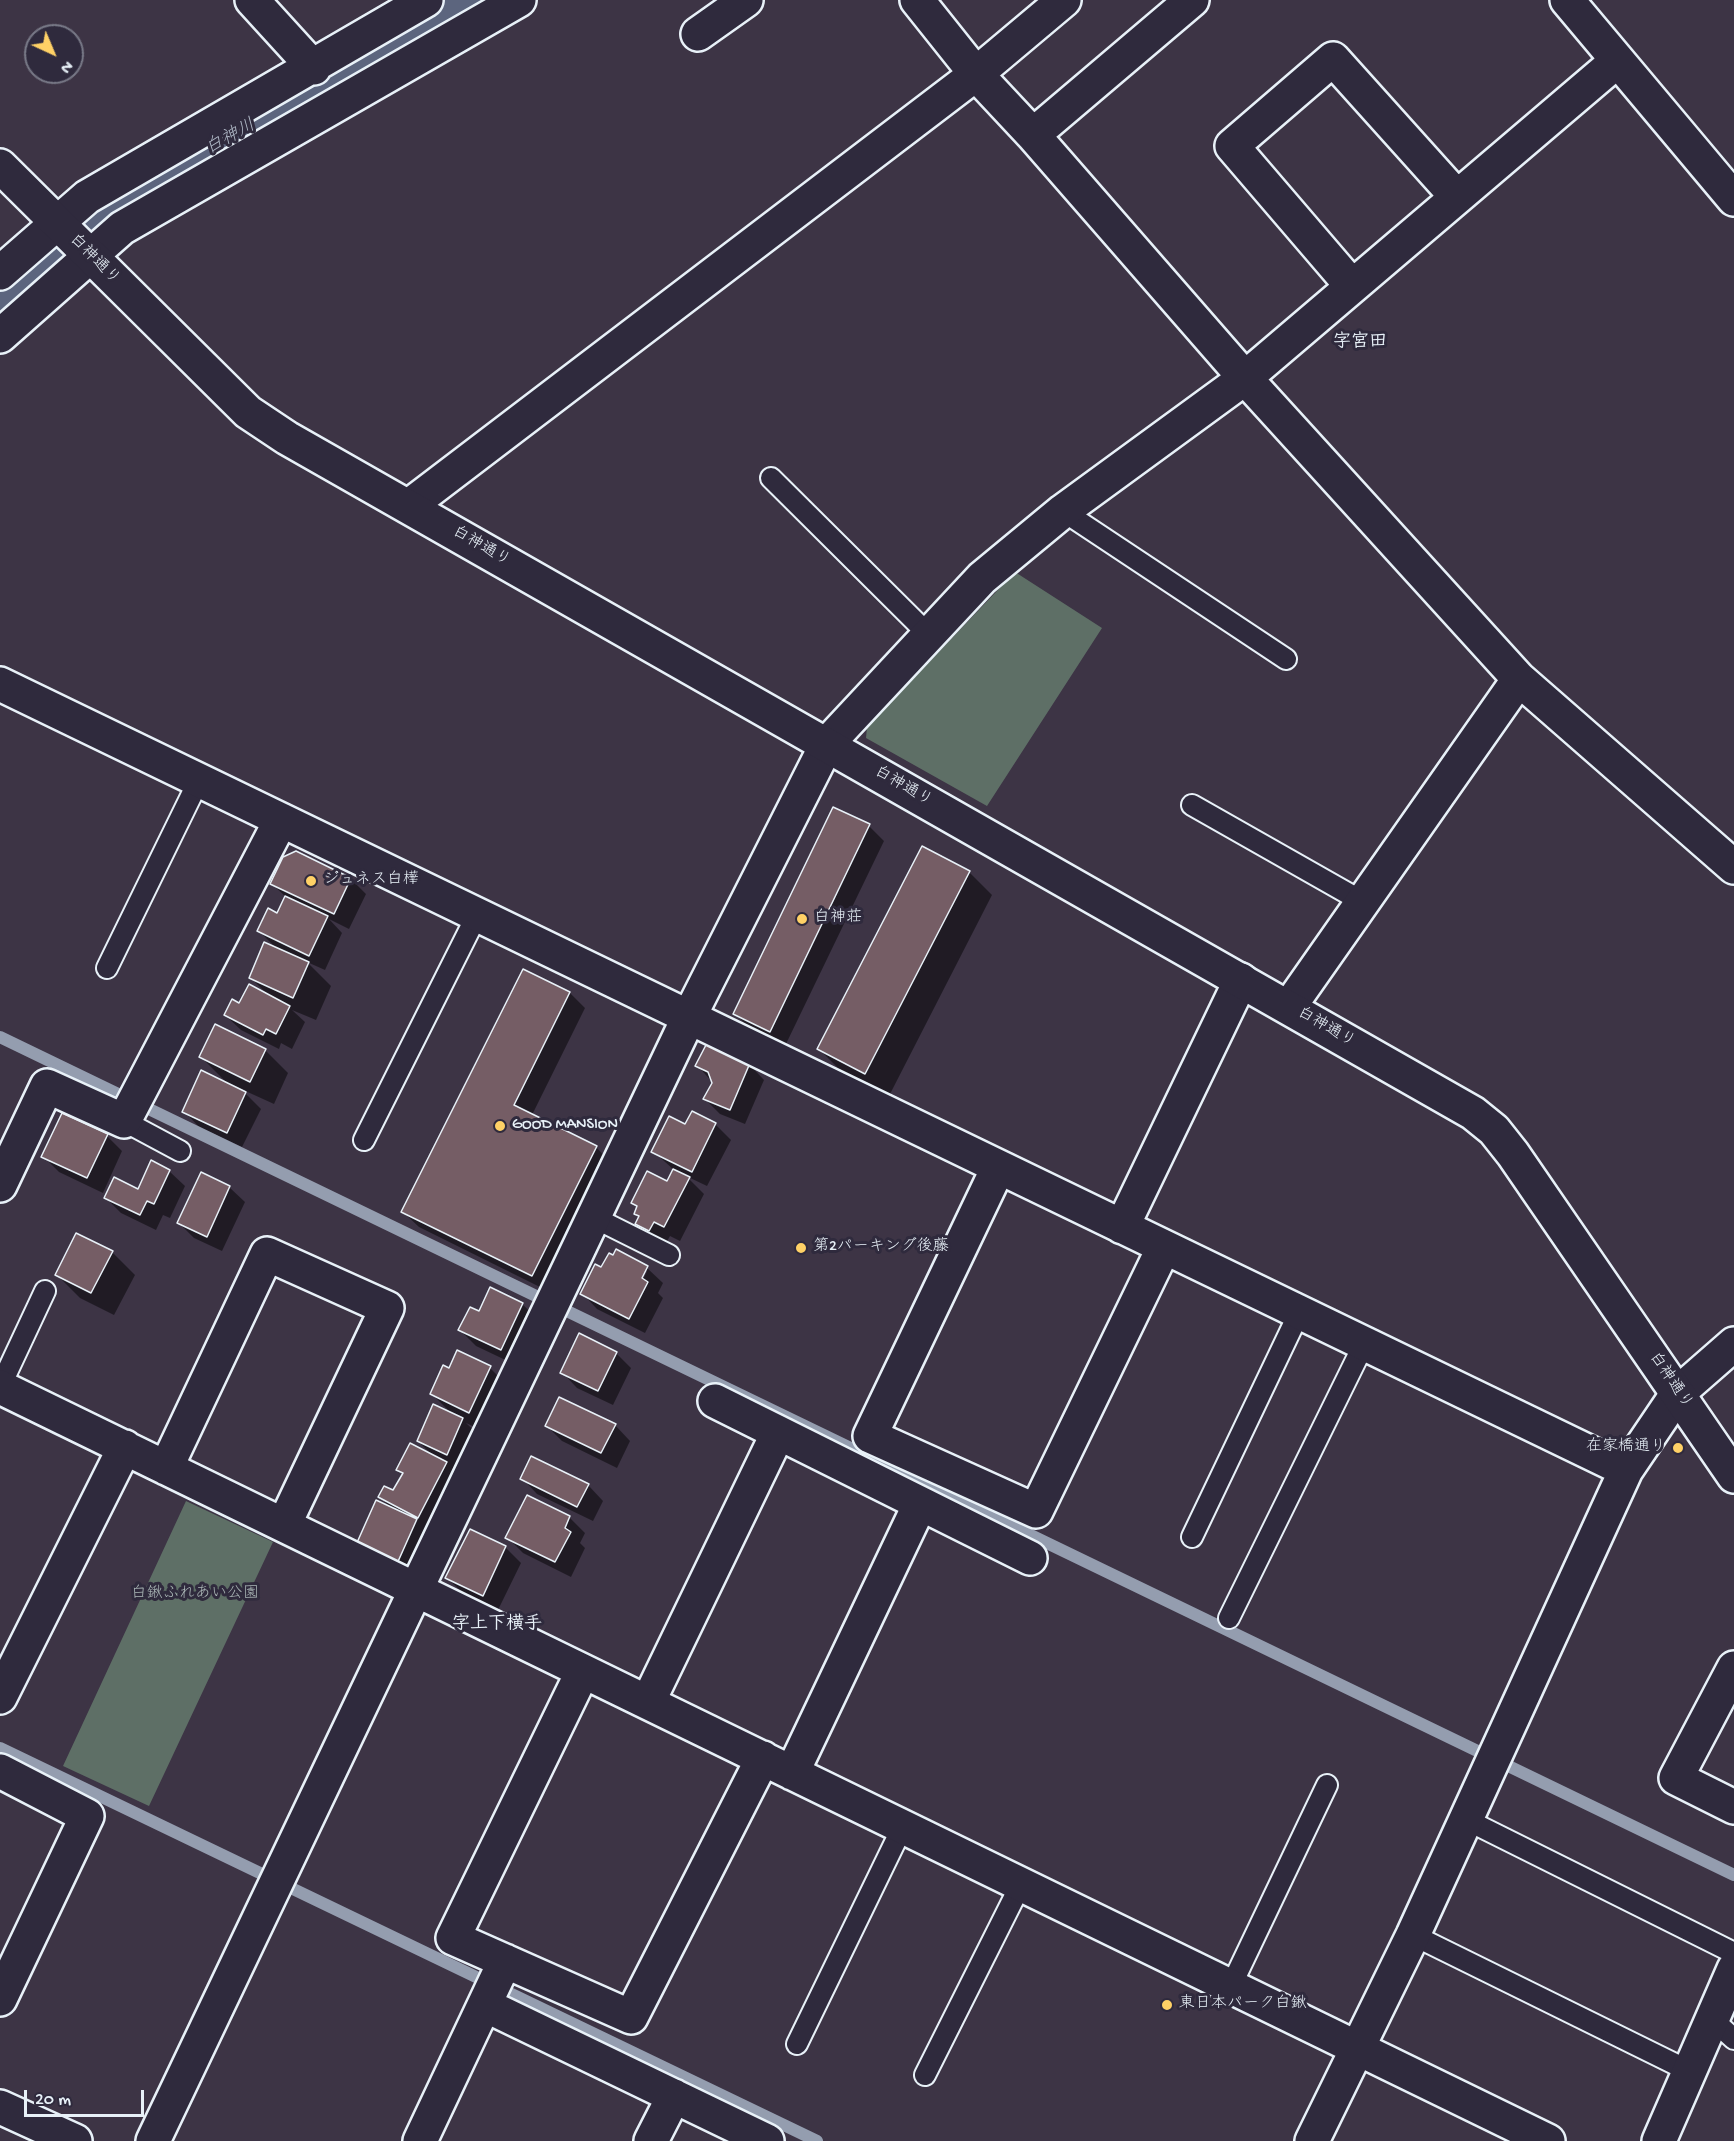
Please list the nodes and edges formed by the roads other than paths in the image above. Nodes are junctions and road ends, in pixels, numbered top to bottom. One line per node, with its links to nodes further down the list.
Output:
1 (252, 0): 11 (street)
2 (426, 0): 11 (street)
3 (519, 0): 17 (street)
4 (746, 0): 9 (street)
5 (917, 0): 12 (street)
6 (1064, 0): 12 (street)
7 (1192, 0): 13 (street)
8 (1567, 0): 10 (street)
9 (698, 34)
10 (1617, 61): 15 (street); 16 (street)
11 (314, 68): 17 (street)
12 (976, 74): 13 (street); 23 (street)
13 (1034, 135): 21 (street)
14 (0, 166): 17 (street, 白神通り)
15 (1457, 197): 19 (street); 19 (street)
16 (1734, 199)
17 (74, 240): 18 (street); 20 (street); 23 (street, 白神通り)
18 (0, 273)
19 (1352, 286): 21 (street)
20 (0, 336)
21 (1245, 378): 24 (street); 27 (street)
22 (771, 478): 25 (lane)
23 (409, 506): 29 (street, 白神通り)
24 (1063, 511): 25 (street); 26 (lane)
25 (929, 635): 29 (street)
26 (1286, 659)
27 (1519, 679): 33 (street); 34 (street)
28 (0, 684): 30 (street)
29 (827, 744): 37 (street, 白神通り); 39 (street)
30 (199, 780): 32 (street); 36 (lane)
31 (1192, 805): 34 (lane)
32 (281, 820): 35 (street); 40 (street)
33 (1734, 867)
34 (1363, 902): 38 (street)
35 (477, 915): 39 (street); 41 (lane)
36 (107, 968)
37 (1241, 980): 38 (street, 白神通り); 46 (street)
38 (1289, 1007): 54 (street, 白神通り)
39 (688, 1018): 43 (street); 45 (street)
40 (124, 1122): 42 (lane); 44 (street)
41 (364, 1140)
42 (180, 1151)
43 (998, 1168): 46 (street); 61 (street)
44 (0, 1185)
45 (593, 1217): 48 (lane); 67 (street)
46 (1122, 1227): 47 (street)
47 (1164, 1247): 50 (street); 61 (street)
48 (669, 1255)
49 (45, 1291): 53 (lane)
50 (1299, 1313): 51 (street); 65 (lane)
51 (1364, 1344): 59 (street); 68 (lane)
52 (1734, 1344): 54 (street)
53 (0, 1387): 57 (street)
54 (1678, 1393): 59 (street); 60 (street, 白神通り)
55 (714, 1401): 56 (street)
56 (778, 1432): 62 (street); 72 (street)
57 (125, 1447): 58 (street); 71 (street)
58 (166, 1468): 64 (street); 64 (street)
59 (1626, 1470): 78 (street)
60 (1734, 1476)
61 (980, 1486): 63 (street)
62 (920, 1504): 63 (street); 75 (street)
63 (962, 1525): 66 (street)
64 (284, 1526): 67 (street)
65 (1192, 1537)
66 (1030, 1558)
67 (416, 1589): 70 (street); 97 (street)
68 (1229, 1618)
69 (1734, 1668): 77 (street)
70 (583, 1671): 72 (street); 83 (street)
71 (0, 1697)
72 (648, 1702): 73 (street)
73 (763, 1758): 75 (street); 83 (street)
74 (0, 1772): 86 (street)
75 (792, 1773): 79 (street)
76 (1327, 1785): 85 (lane)
77 (1734, 1807)
78 (1465, 1819): 81 (street); 82 (lane)
79 (903, 1826): 80 (street); 89 (lane)
80 (1021, 1884): 85 (street); 92 (lane)
81 (1413, 1935): 90 (street); 91 (lane)
82 (1734, 1953)
83 (505, 1961): 87 (street)
84 (1734, 1969): 88 (street)
85 (1231, 1986): 90 (street)
86 (0, 1999)
87 (485, 2005): 93 (street); 98 (street)
88 (1723, 2029): 91 (street)
89 (797, 2043)
90 (1357, 2048): 101 (street); 102 (street)
91 (1689, 2071): 95 (street)
92 (925, 2075)
93 (674, 2096): 99 (street); 100 (street)
94 (0, 2106): 96 (street)
95 (1661, 2140)
96 (75, 2141)
97 (153, 2141)
98 (420, 2141)
99 (651, 2141)
100 (767, 2141)
101 (1312, 2141)
102 (1548, 2141)

